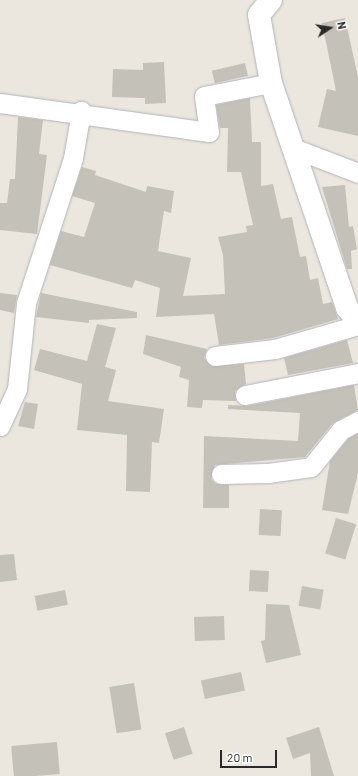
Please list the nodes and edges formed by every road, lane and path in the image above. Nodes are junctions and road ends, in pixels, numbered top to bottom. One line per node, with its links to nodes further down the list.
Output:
1 (271, 0): 2 (street)
2 (271, 83): 4 (street); 5 (street)
3 (0, 103): 4 (street)
4 (81, 111): 13 (street)
5 (293, 148): 6 (street); 7 (street)
6 (358, 173)
7 (358, 321)
8 (358, 325): 9 (street)
9 (215, 356)
10 (358, 372): 11 (street)
11 (245, 395)
12 (358, 420): 14 (street)
13 (0, 426)
14 (221, 474)

